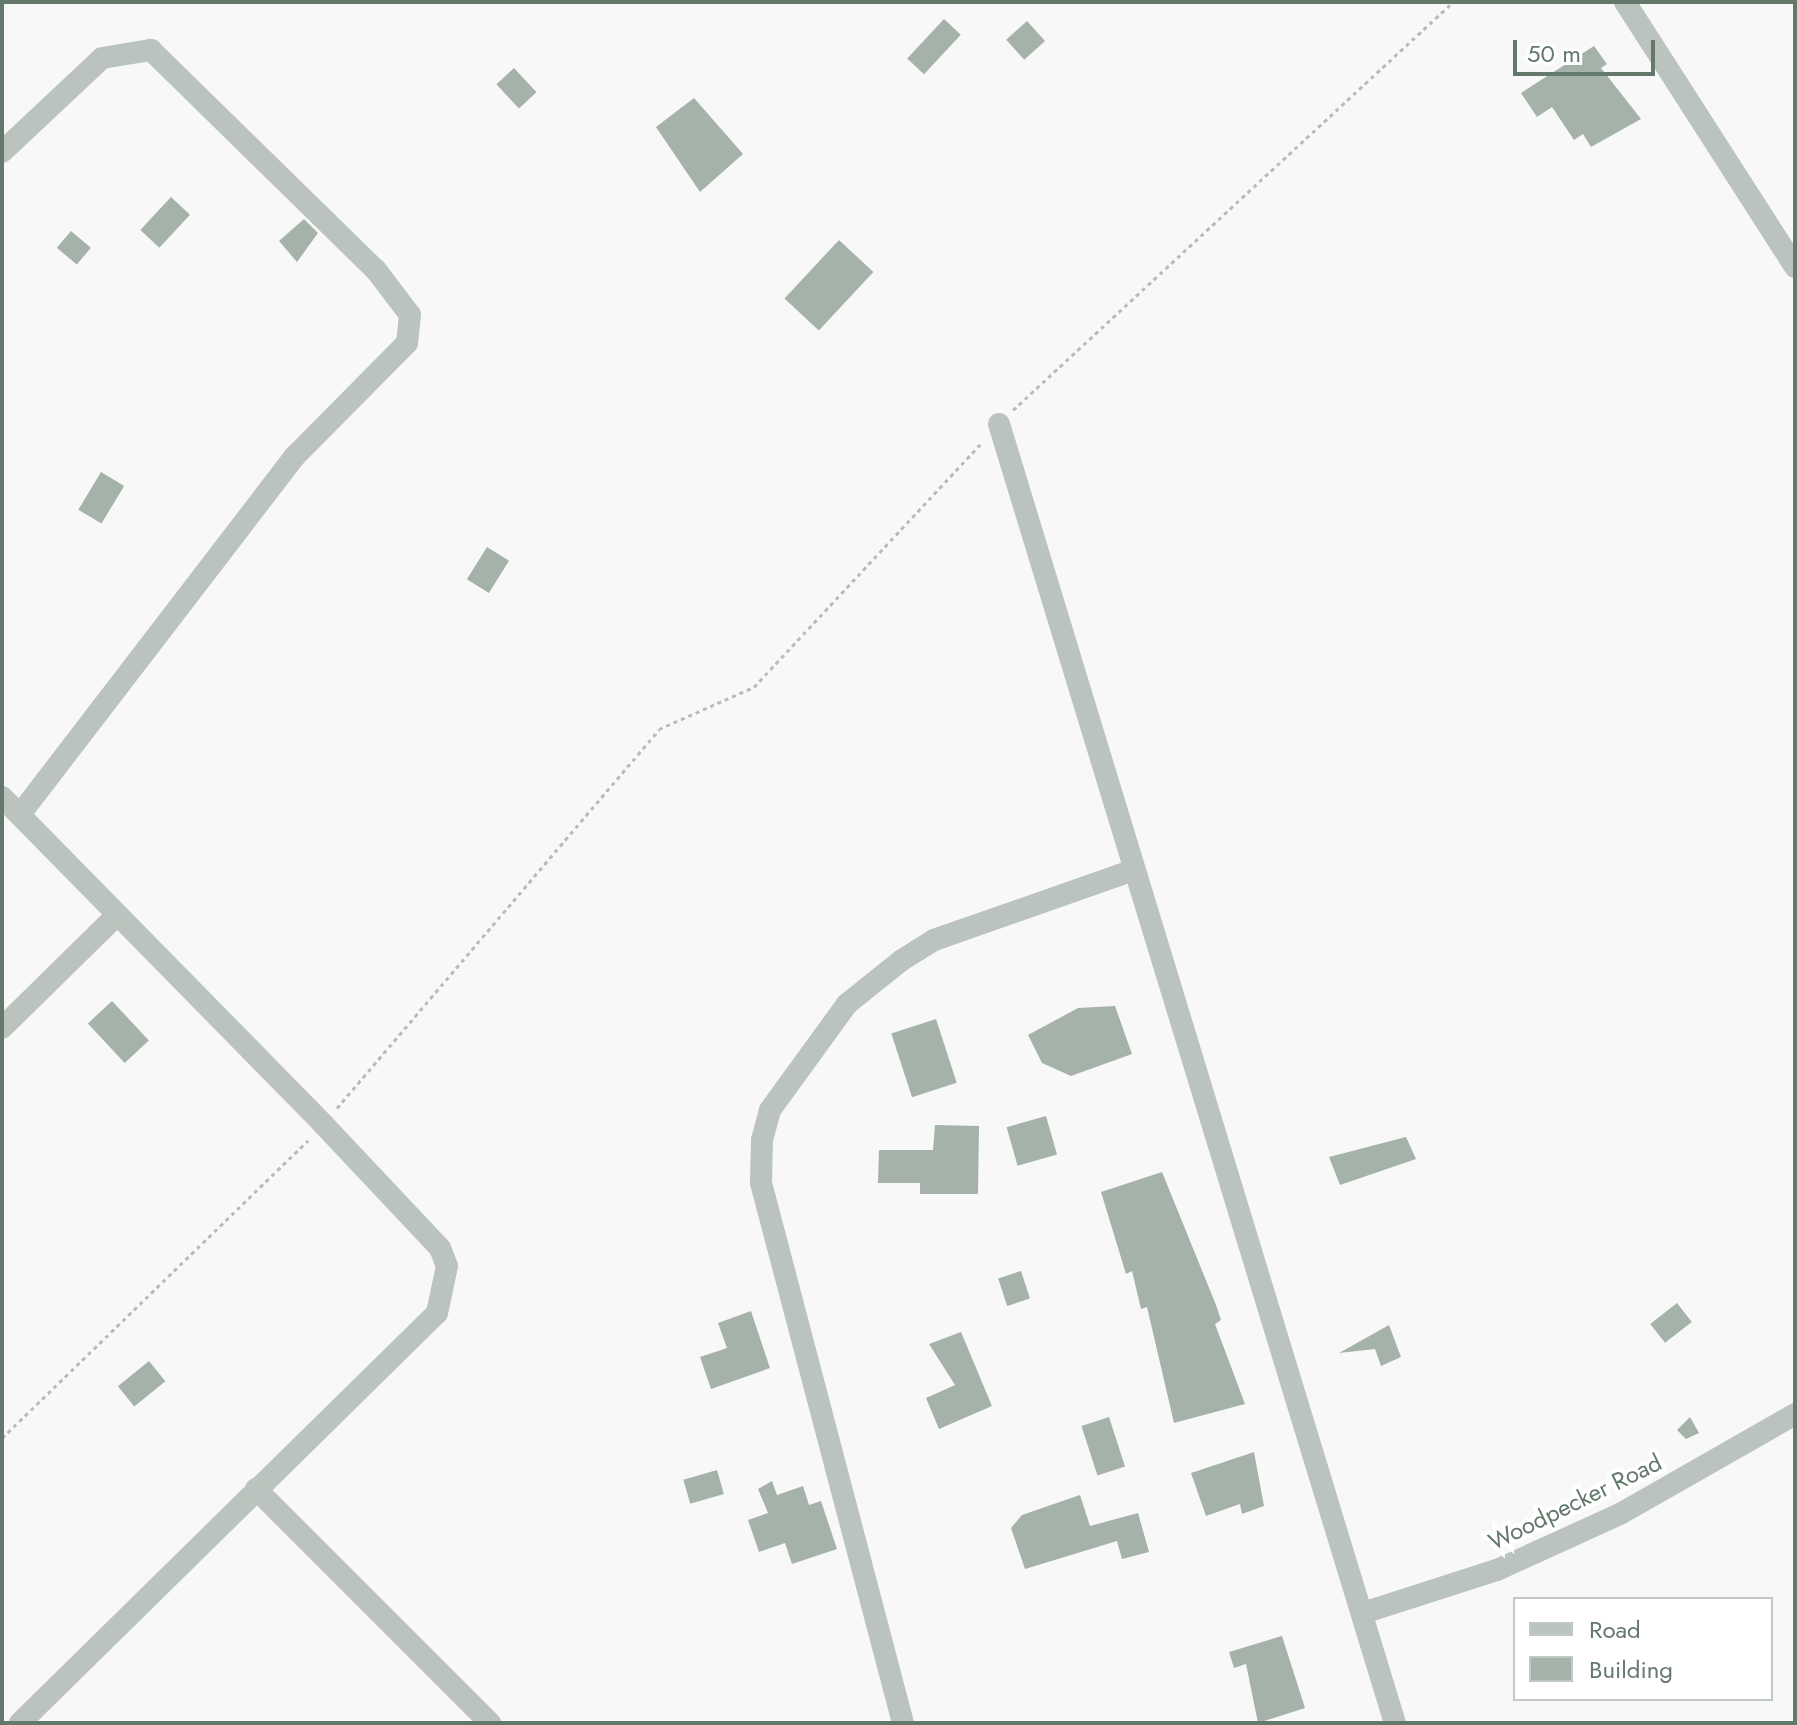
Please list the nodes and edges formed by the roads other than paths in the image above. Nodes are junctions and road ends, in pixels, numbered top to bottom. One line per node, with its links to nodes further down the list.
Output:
1 (1625, 2): 3 (street)
2 (2, 152): 6 (street)
3 (1795, 267)
4 (999, 424): 7 (street)
5 (2, 797): 6 (street)
6 (20, 815): 8 (street)
7 (1134, 870): 12 (street); 15 (street)
8 (117, 915): 9 (street); 11 (street)
9 (2, 1028)
10 (1795, 1414): 12 (street, Woodpecker Road)
11 (256, 1489): 13 (street); 14 (street)
12 (1366, 1612): 16 (street)
13 (20, 1723)
14 (490, 1723)
15 (903, 1723)
16 (1395, 1723)

